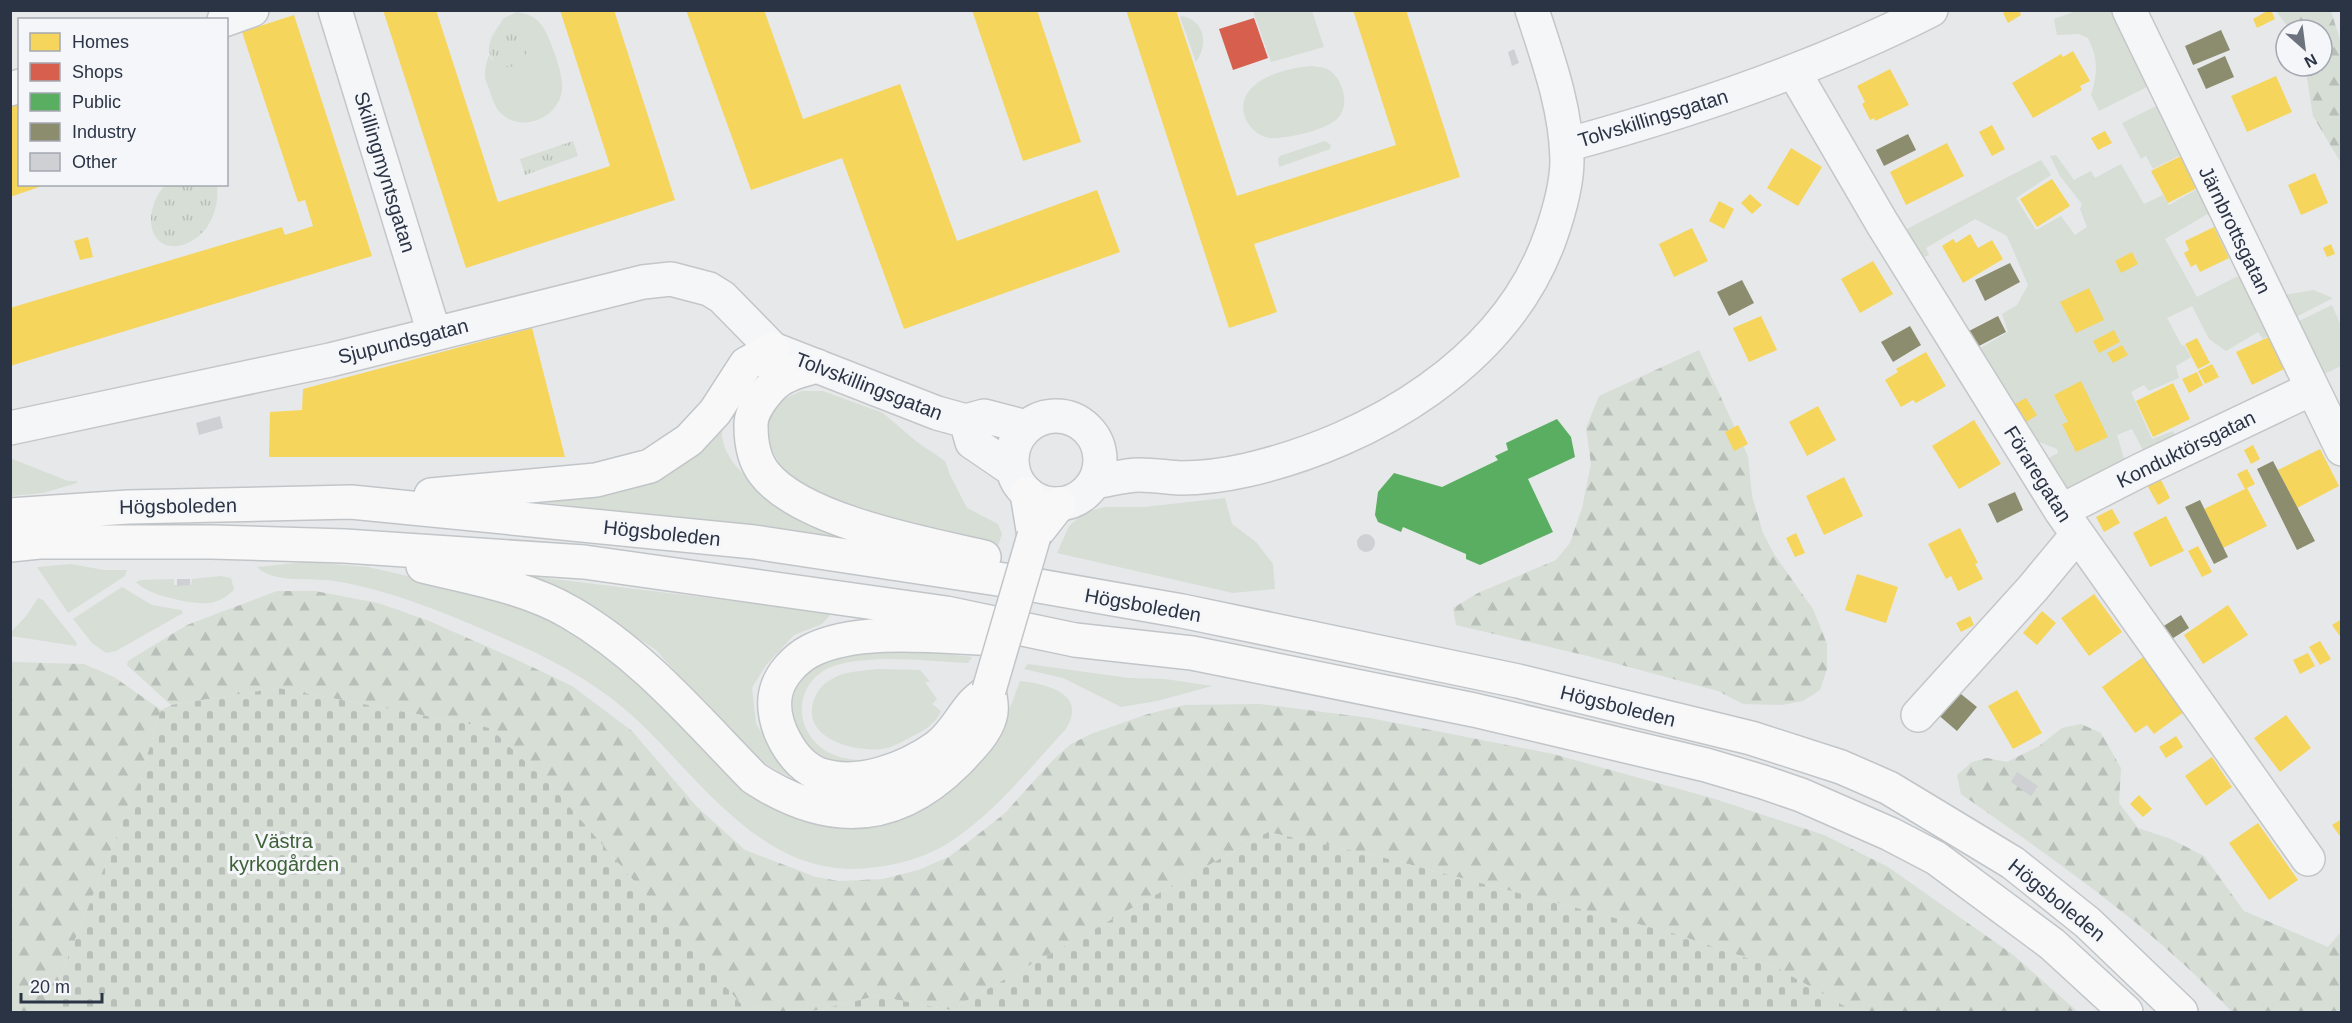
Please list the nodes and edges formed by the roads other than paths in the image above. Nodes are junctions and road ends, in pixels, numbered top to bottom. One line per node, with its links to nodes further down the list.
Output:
1 (252, 10): 6 (street)
2 (335, 10): 9 (street, Skillingmyntsgatan)
3 (1532, 10): 8 (street)
4 (1931, 10): 7 (street, Tolvskillingsgatan)
5 (2129, 10): 12 (street, Järnbrottsgatan)
6 (228, 19)
7 (1794, 72): 8 (street, Tolvskillingsgatan); 22 (street, Föraregatan)
8 (1566, 145): 17 (street, Tolvskillingsgatan)
9 (434, 333): 10 (street, Sjupundsgatan); 14 (street, Sjupundsgatan)
10 (772, 349): 11 (street, Tolvskillingsgatan); 19 (main road)
11 (817, 366): 13 (street, Tolvskillingsgatan); 26 (main road)
12 (2311, 389): 16 (street, Järnbrottsgatan); 22 (street, Konduktörsgatan)
13 (966, 422): 15 (street, Tolvskillingsgatan); 18 (street, Tolvskillingsgatan)
14 (10, 428)
15 (1026, 428): 17 (street); 18 (street)
16 (2342, 449)
17 (1097, 469): 20 (street, Tolvskillingsgatan)
18 (1020, 482): 20 (street, Tolvskillingsgatan); 23 (main road)
19 (351, 502): 21 (main road, Högsboleden); 26 (main road, Högsboleden)
20 (1059, 504): 23 (main road)
21 (10, 515)
22 (2069, 523): 29 (street, Konduktörsgatan); 30 (street, Föraregatan)
23 (1034, 536): 28 (main road, bridge)
24 (10, 545): 25 (main road, Högsboleden)
25 (345, 546): 27 (main road, Högsboleden); 28 (main road)
26 (1011, 581): 32 (main road, Högsboleden)
27 (1075, 640): 28 (main road); 31 (main road, Högsboleden)
28 (989, 690)
29 (1918, 715)
30 (2308, 859)
31 (2126, 1012)
32 (2181, 1012)

